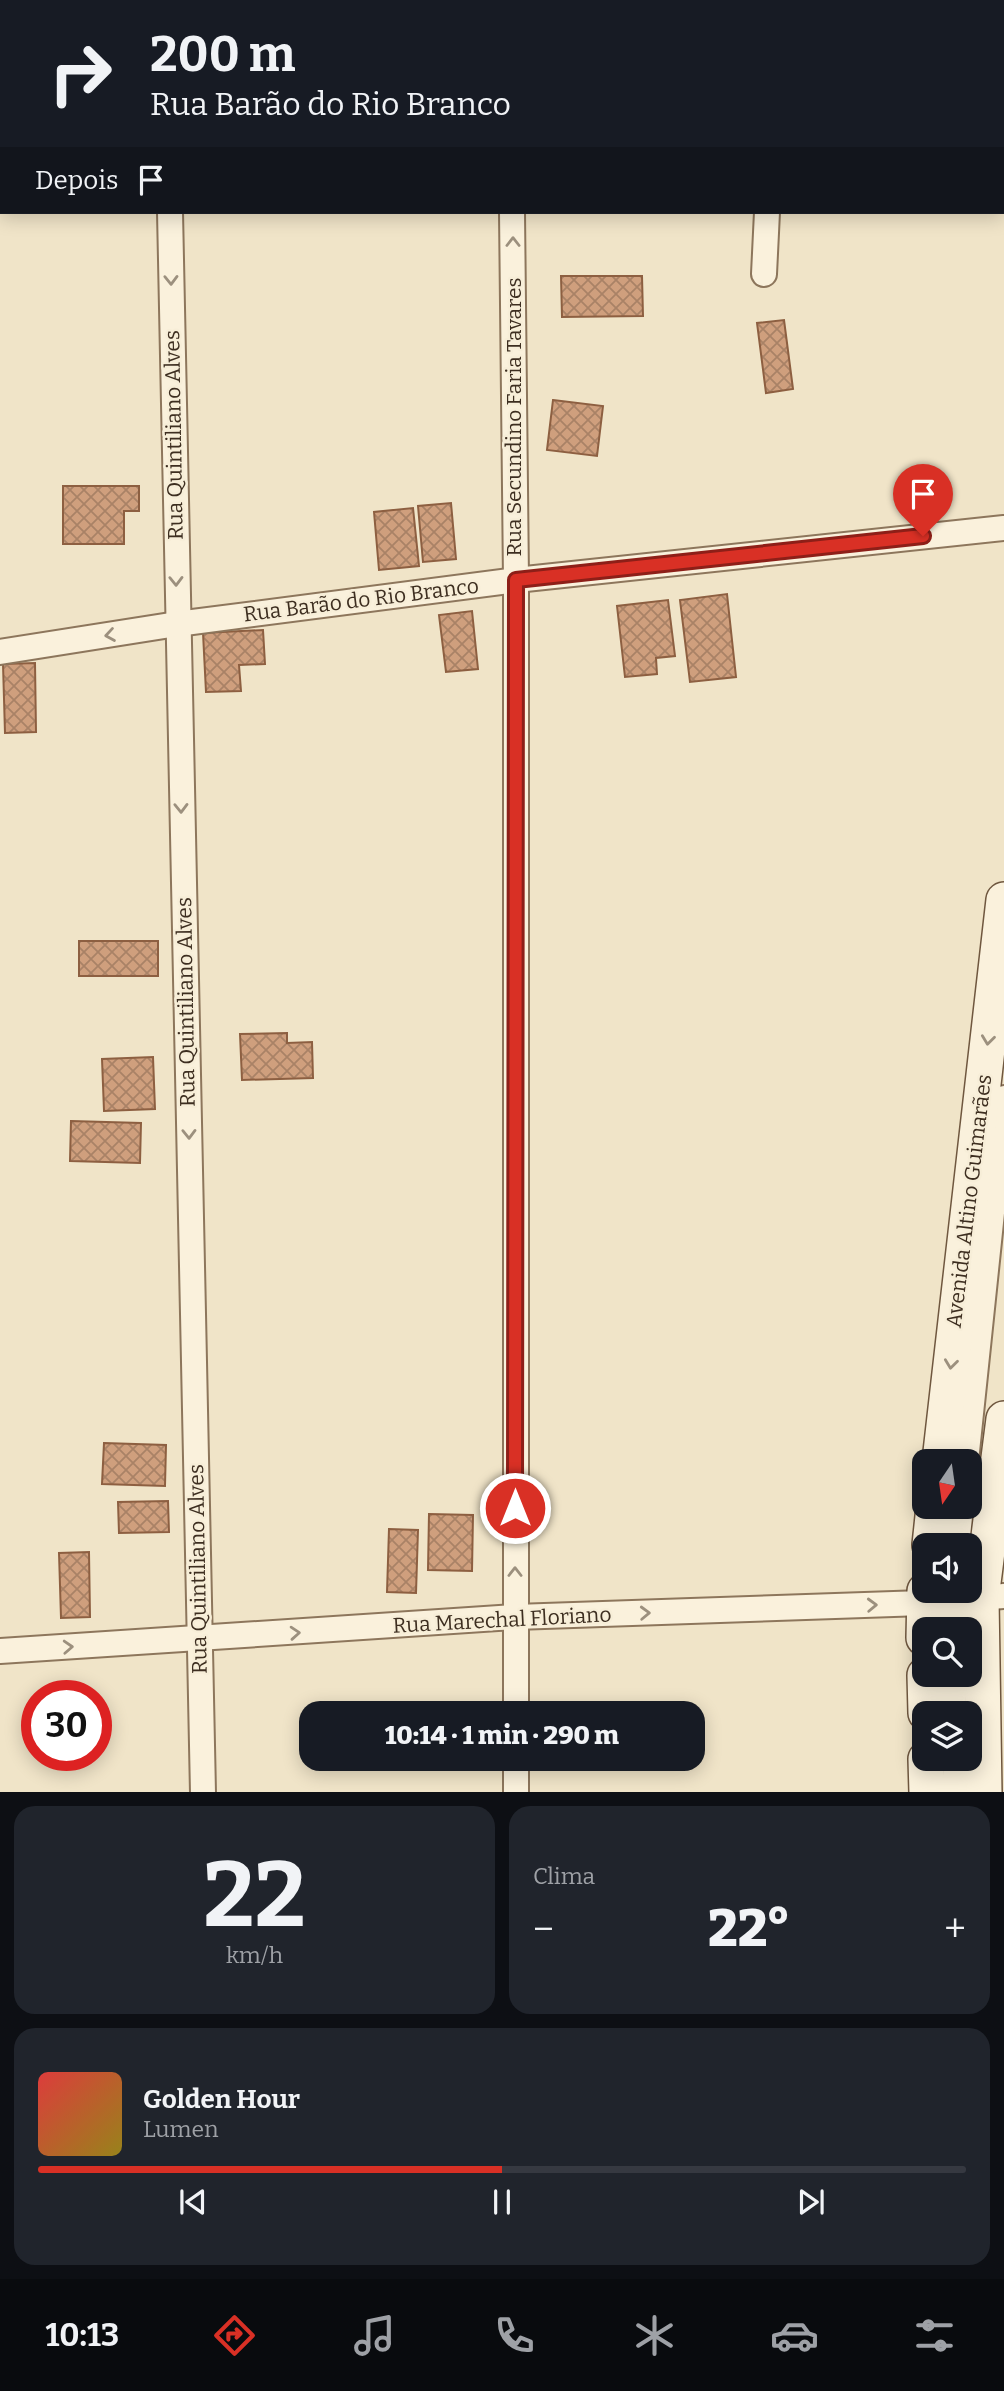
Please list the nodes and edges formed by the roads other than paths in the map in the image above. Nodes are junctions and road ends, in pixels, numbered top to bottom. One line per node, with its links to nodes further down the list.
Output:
1 (170, 214): 7 (street, Rua Quintiliano Alves, one-way to 7)
2 (512, 214): 6 (street, Rua Secundino Faria Tavares, one-way to 2)
3 (767, 214): 4 (street)
4 (764, 274)
5 (1004, 527): 6 (street, Rua Barão do Rio Branco)
6 (516, 580): 7 (street, Rua Barão do Rio Branco); 18 (street, Rua Secundino Faria Tavares, one-way to 6)
7 (177, 624): 8 (street, Rua Barão do Rio Branco, one-way to 8); 20 (street, Rua Quintiliano Alves, one-way to 20)
8 (0, 652)
9 (1004, 900): 12 (main road, Avenida Altino Guimarães, one-way to 12)
10 (1004, 1098): 13 (street)
11 (1004, 1419): 14 (main road)
12 (941, 1449)
13 (966, 1449)
14 (973, 1533)
15 (912, 1599): 18 (street, Rua Marechal Floriano, one-way to 15)
16 (951, 1603): 19 (main road)
17 (957, 1603): 30 (main road)
18 (515, 1617): 20 (street, Rua Marechal Floriano, one-way to 18); 22 (street, Rua Secundino Faria Tavares)
19 (940, 1617)
20 (200, 1640): 21 (street, Rua Marechal Floriano, one-way to 20); 26 (street, Rua Quintiliano Alves)
21 (0, 1651)
22 (516, 1701)
23 (516, 1771): 27 (street)
24 (926, 1771): 28 (main road)
25 (955, 1771): 29 (street)
26 (203, 1792)
27 (516, 1792)
28 (927, 1792)
29 (956, 1792)
30 (984, 1792)

